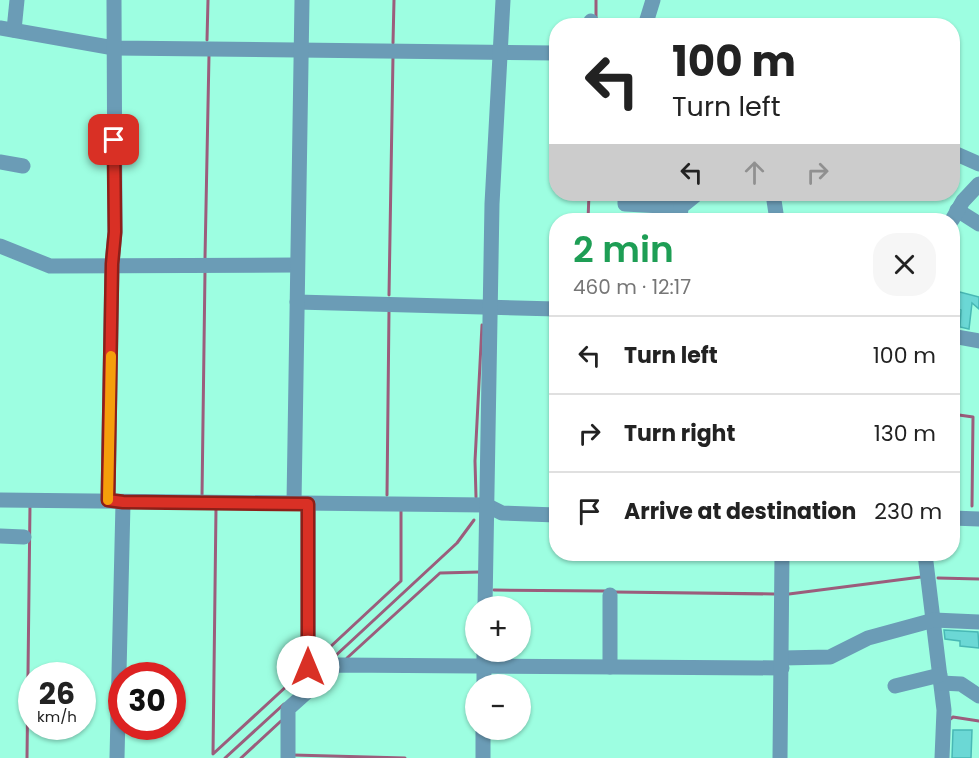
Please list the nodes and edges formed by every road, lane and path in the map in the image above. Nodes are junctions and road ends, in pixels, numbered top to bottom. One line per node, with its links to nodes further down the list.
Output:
1 (17, 0): 7 (street)
2 (114, 0): 8 (street)
3 (302, 0): 9 (street)
4 (503, 0): 10 (street)
5 (653, 0): 6 (street)
6 (647, 18)
7 (7, 29): 8 (street)
8 (114, 48): 9 (street); 25 (street)
9 (301, 50): 10 (street); 26 (street)
10 (501, 53): 11 (street); 28 (street)
11 (549, 53)
12 (960, 156): 14 (street)
13 (0, 162): 15 (street)
14 (979, 164)
15 (23, 166)
16 (979, 184): 21 (street)
17 (625, 201): 19 (street)
18 (691, 201): 20 (street)
19 (674, 213)
20 (681, 213)
21 (956, 213)
22 (960, 217): 23 (street)
23 (979, 224)
24 (0, 246): 25 (street)
25 (112, 264): 26 (street); 33 (street)
26 (296, 265): 27 (street)
27 (297, 302): 28 (street); 34 (street)
28 (492, 306): 29 (street); 35 (street)
29 (549, 309)
30 (960, 337): 31 (street)
31 (979, 341)
32 (0, 500): 33 (street)
33 (116, 501): 34 (street); 56 (street)
34 (301, 504): 35 (street); 51 (street)
35 (486, 505): 36 (street); 44 (street)
36 (549, 514)
37 (960, 518): 38 (street)
38 (979, 519)
39 (0, 536): 40 (street)
40 (24, 537)
41 (782, 561): 49 (street)
42 (926, 561): 45 (street)
43 (610, 595): 50 (street)
44 (485, 596)
45 (934, 620): 46 (street); 49 (street); 52 (street)
46 (979, 622)
47 (465, 660): 51 (street)
48 (531, 662): 50 (street)
49 (782, 663): 50 (street); 59 (street)
50 (610, 667)
51 (316, 676): 57 (street)
52 (941, 679): 53 (street); 54 (street); 60 (street)
53 (895, 686)
54 (979, 696)
55 (483, 740): 58 (street)
56 (117, 758)
57 (288, 758)
58 (483, 758)
59 (780, 758)
60 (942, 758)

